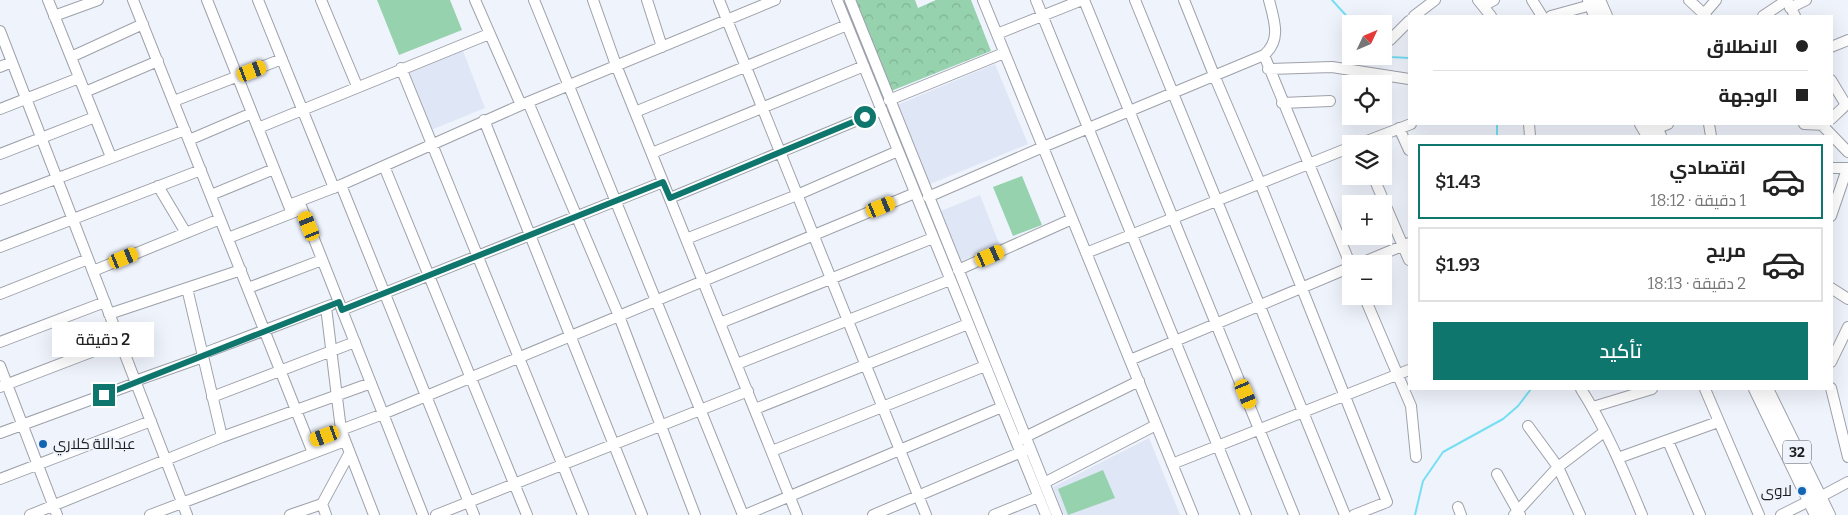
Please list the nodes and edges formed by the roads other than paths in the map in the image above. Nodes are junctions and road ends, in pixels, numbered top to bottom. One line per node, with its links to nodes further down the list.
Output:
1 (48, 0): 37 (street)
2 (98, 0): 37 (street)
3 (134, 0): 41 (street)
4 (207, 0): 63 (street)
5 (258, 0): 53 (street)
6 (321, 0): 68 (street)
7 (476, 0): 44 (street)
8 (534, 0): 67 (street)
9 (593, 0): 56 (street)
10 (647, 0): 49 (street)
11 (719, 0): 39 (street)
12 (775, 0): 39 (street)
13 (837, 0): 42 (street)
14 (850, 0): 72 (street)
15 (983, 0): 45 (street)
16 (1036, 0): 38 (street)
17 (1083, 0): 38 (street); 82 (street)
18 (1136, 0): 70 (street)
19 (1184, 0): 62 (street)
20 (1269, 0): 51 (street)
21 (1435, 0): 30 (street)
22 (1494, 0): 27 (street)
23 (1532, 0): 32 (street)
24 (1689, 0): 35 (street)
25 (1716, 0): 35 (street)
26 (1806, 0): 29 (street)
27 (1481, 3): 31 (street)
28 (1594, 5): 33 (street); 34 (main road)
29 (1790, 6): 36 (street)
30 (1415, 15)
31 (1490, 15)
32 (1541, 15)
33 (1555, 15)
34 (1605, 15)
35 (1705, 15)
36 (1766, 15)
37 (54, 16): 52 (street)
38 (1042, 16): 45 (street); 94 (street)
39 (727, 21): 49 (street); 57 (street)
40 (1408, 23): 46 (street)
41 (143, 24): 52 (street); 54 (street)
42 (847, 25): 57 (street); 58 (street)
43 (0, 31): 55 (street)
44 (489, 34): 60 (street); 76 (street)
45 (997, 34): 50 (street)
46 (1392, 38)
47 (1848, 40): 48 (street)
48 (1833, 46)
49 (662, 47): 56 (street)
50 (1004, 53): 72 (street); 101 (street)
51 (1264, 55): 61 (street); 62 (street)
52 (70, 57): 64 (street)
53 (282, 59): 63 (street); 80 (street)
54 (158, 61): 69 (street); 73 (street)
55 (12, 62): 59 (street); 71 (street)
56 (616, 65): 67 (street); 83 (street)
57 (746, 66): 78 (street); 83 (street)
58 (864, 66): 78 (street); 81 (street)
59 (0, 67)
60 (401, 68): 68 (street); 100 (street)
61 (1268, 68): 65 (street); 75 (street)
62 (1214, 76): 70 (street); 118 (street)
63 (237, 77): 73 (street); 84 (street)
64 (79, 78): 69 (street); 71 (street)
65 (1408, 79)
66 (1833, 83): 77 (street)
67 (570, 85): 76 (street); 130 (street)
68 (357, 86): 80 (street)
69 (85, 92): 85 (street)
70 (1173, 92): 82 (street); 129 (street)
71 (26, 99): 79 (street); 98 (street)
72 (889, 100): 126 (street)
73 (174, 101): 95 (street)
74 (1330, 101): 75 (street)
75 (1282, 103): 110 (street)
76 (525, 104): 87 (street); 134 (street)
77 (1847, 104): 86 (street)
78 (762, 108): 105 (street); 107 (street)
79 (0, 109)
80 (302, 109): 92 (street); 121 (street)
81 (882, 110): 103 (street); 105 (street)
82 (1130, 111): 94 (street); 135 (street)
83 (635, 112): 107 (street)
84 (252, 113): 92 (street); 99 (street)
85 (95, 117): 98 (street); 109 (street)
86 (1833, 117)
87 (484, 120): 100 (street); 140 (street)
88 (1408, 125): 93 (street)
89 (1643, 125): 96 (main road)
90 (1666, 125): 96 (street)
91 (1828, 125): 106 (street)
92 (258, 128): 115 (street)
93 (1399, 128): 97 (street); 102 (street)
94 (1088, 129): 101 (street); 141 (street)
95 (185, 130): 99 (street); 109 (street)
96 (1654, 131)
97 (1382, 135)
98 (41, 138): 108 (street); 116 (street)
99 (189, 140): 114 (street)
100 (433, 144): 111 (street); 151 (street)
101 (1043, 147): 126 (street); 138 (street)
102 (1408, 148)
103 (898, 150): 122 (street); 124 (street)
104 (1342, 151): 110 (street)
105 (780, 152): 124 (street); 127 (street)
106 (1848, 152)
107 (652, 153): 117 (street)
108 (0, 154)
109 (111, 157): 116 (street)
110 (1308, 164): 118 (street); 149 (street)
111 (384, 166): 121 (street); 158 (street)
112 (1833, 168): 113 (street)
113 (1847, 169): 133 (street)
114 (201, 170): 120 (street); 123 (street)
115 (274, 170): 123 (street); 132 (street)
116 (57, 178): 128 (street); 136 (street)
117 (663, 182): 127 (street); 130 (street)
118 (1260, 183): 129 (street); 164 (street)
119 (1377, 185): 146 (street)
120 (158, 186): 136 (street); 139 (street)
121 (338, 186): 125 (street); 166 (street)
122 (915, 193): 142 (street); 144 (street)
123 (211, 195): 137 (street)
124 (798, 195): 142 (street); 145 (street)
125 (312, 196): 131 (street); 132 (street)
126 (928, 197): 155 (street)
127 (670, 198): 145 (street)
128 (0, 200)
129 (1218, 200): 135 (street); 173 (street)
130 (616, 201): 134 (street); 169 (street)
131 (301, 207): 132 (street); 153 (street)
132 (290, 209): 143 (street)
133 (1833, 210)
134 (578, 216): 140 (street); 176 (street)
135 (1174, 218): 141 (street); 180 (street)
136 (73, 219): 147 (street); 152 (street)
137 (220, 219): 139 (street); 143 (street)
138 (1072, 219): 148 (street); 155 (street)
139 (186, 233): 157 (street)
140 (530, 235): 151 (street); 183 (street)
141 (1132, 235): 148 (street); 185 (street)
142 (814, 236): 159 (street); 161 (street)
143 (228, 238): 154 (street)
144 (933, 238): 159 (street); 160 (street)
145 (686, 239): 161 (street)
146 (1406, 244): 150 (street)
147 (0, 247)
148 (1086, 253): 192 (street)
149 (1346, 255)
150 (1380, 255)
151 (477, 256): 158 (street); 191 (street)
152 (88, 259): 157 (street); 167 (street)
153 (322, 260): 163 (street); 172 (street)
154 (241, 270): 162 (street); 163 (street)
155 (958, 270): 204 (street)
156 (1342, 270): 164 (street)
157 (93, 271): 170 (street)
158 (429, 275): 166 (street); 200 (street)
159 (831, 278): 177 (street); 178 (street)
160 (950, 280): 177 (street); 179 (street)
161 (704, 281): 169 (street); 178 (street)
162 (187, 288): 175 (street); 190 (street)
163 (248, 288): 182 (street)
164 (1302, 288): 173 (street); 213 (street)
165 (1833, 289): 168 (street)
166 (384, 293): 172 (street); 215 (street)
167 (0, 294)
168 (1848, 299)
169 (657, 301): 176 (street); 222 (street)
170 (105, 302): 175 (street); 186 (street)
171 (1368, 305): 199 (street)
172 (340, 306): 174 (street); 187 (street)
173 (1260, 306): 180 (street); 223 (street)
174 (326, 307): 182 (street); 189 (street)
175 (109, 314): 184 (street)
176 (619, 316): 183 (street); 229 (street)
177 (848, 320): 193 (street); 194 (street)
178 (720, 323): 193 (street)
179 (968, 324): 194 (street); 196 (street)
180 (1217, 324): 185 (street); 231 (street)
181 (1848, 328): 188 (street)
182 (265, 330): 190 (street); 198 (street)
183 (571, 336): 191 (street); 242 (street)
184 (120, 341): 202 (street); 205 (street)
185 (1175, 341): 192 (street); 243 (street)
186 (0, 342)
187 (355, 342): 189 (street); 203 (street)
188 (1836, 342)
189 (332, 351): 198 (street); 214 (street)
190 (203, 356): 202 (street); 216 (street)
191 (519, 358): 200 (street); 253 (street)
192 (1130, 360): 201 (street)
193 (737, 364): 206 (street)
194 (866, 365): 217 (street); 220 (street)
195 (0, 366): 205 (street)
196 (985, 366): 204 (street); 217 (street)
197 (1408, 370): 199 (street)
198 (281, 371): 216 (street); 221 (street)
199 (1397, 375): 213 (street); 249 (street)
200 (471, 378): 215 (street); 261 (street)
201 (1139, 381): 228 (street); 237 (street)
202 (135, 382): 225 (street); 227 (street)
203 (371, 383): 214 (street); 224 (street)
204 (998, 385): 218 (street); 237 (street)
205 (4, 386): 227 (street)
206 (748, 390): 220 (street); 222 (street)
207 (1582, 390): 219 (street)
208 (1646, 390): 219 (street)
209 (1705, 390): 226 (street)
210 (1755, 390): 265 (main road, 32)
211 (1767, 390): 265 (main road, 32)
212 (1832, 390): 235 (street)
213 (1345, 395): 223 (street); 295 (street)
214 (337, 396): 221 (street); 232 (street)
215 (426, 397): 224 (street); 267 (street)
216 (212, 398): 236 (street)
217 (882, 406): 244 (street); 246 (street)
218 (1002, 407): 237 (street); 244 (street)
219 (1593, 407): 233 (street)
220 (755, 409): 246 (street)
221 (296, 410): 236 (street); 240 (street)
222 (700, 410): 229 (street); 284 (street)
223 (1303, 412): 231 (street); 294 (street)
224 (383, 414): 232 (street); 277 (street)
225 (151, 421): 252 (street); 255 (street)
226 (1718, 422): 239 (street); 299 (street)
227 (23, 425): 234 (street); 255 (street)
228 (1156, 425): 254 (street); 260 (street)
229 (660, 426): 242 (street); 283 (street)
230 (1528, 426): 256 (street)
231 (1260, 429): 243 (street); 293 (street)
232 (341, 430): 238 (street); 240 (street); 241 (street)
233 (1604, 432): 251 (street); 256 (street)
234 (0, 433)
235 (1845, 436): 250 (street)
236 (222, 438): 252 (street)
237 (1021, 439): 245 (street)
238 (345, 441): 241 (street); 247 (street); 248 (street)
239 (1668, 441): 251 (street); 298 (street)
240 (309, 442): 241 (street); 247 (street)
241 (327, 442): 247 (street)
242 (614, 444): 253 (street); 282 (street)
243 (1218, 446): 254 (street); 292 (street)
244 (900, 450): 262 (street); 263 (street)
245 (1025, 451): 260 (street); 263 (street); 264 (street)
246 (772, 452): 262 (street)
247 (313, 453): 266 (street)
248 (350, 454): 268 (street); 276 (street)
249 (1416, 457)
250 (1848, 457)
251 (1618, 458): 297 (street)
252 (166, 461): 266 (street); 269 (street)
253 (562, 464): 261 (street); 281 (street)
254 (1172, 464): 291 (street)
255 (38, 465): 258 (street); 269 (street)
256 (1558, 467): 270 (street); 296 (street)
257 (1496, 474): 270 (street)
258 (0, 480)
259 (1848, 482): 265 (street)
260 (1044, 483): 290 (street)
261 (515, 484): 267 (street); 280 (street)
262 (789, 496): 284 (street); 285 (street)
263 (919, 496): 286 (street); 287 (street)
264 (1038, 497): 288 (street); 289 (street)
265 (1814, 499): 300 (street); 301 (main road, 32); 302 (main road, 32)
266 (182, 502): 272 (street); 273 (street)
267 (468, 502): 278 (street); 279 (street)
268 (322, 504): 274 (street); 275 (street)
269 (55, 511): 271 (street)
270 (1517, 513)
271 (30, 515)
272 (150, 515)
273 (187, 515)
274 (290, 515)
275 (326, 515)
276 (374, 515)
277 (423, 515)
278 (436, 515)
279 (474, 515)
280 (527, 515)
281 (583, 515)
282 (642, 515)
283 (696, 515)
284 (744, 515)
285 (797, 515)
286 (873, 515)
287 (926, 515)
288 (994, 515)
289 (1046, 515)
290 (1057, 515)
291 (1193, 515)
292 (1246, 515)
293 (1294, 515)
294 (1344, 515)
295 (1354, 515)
296 (1580, 515)
297 (1642, 515)
298 (1700, 515)
299 (1759, 515)
300 (1781, 515)
301 (1816, 515)
302 (1829, 515)

